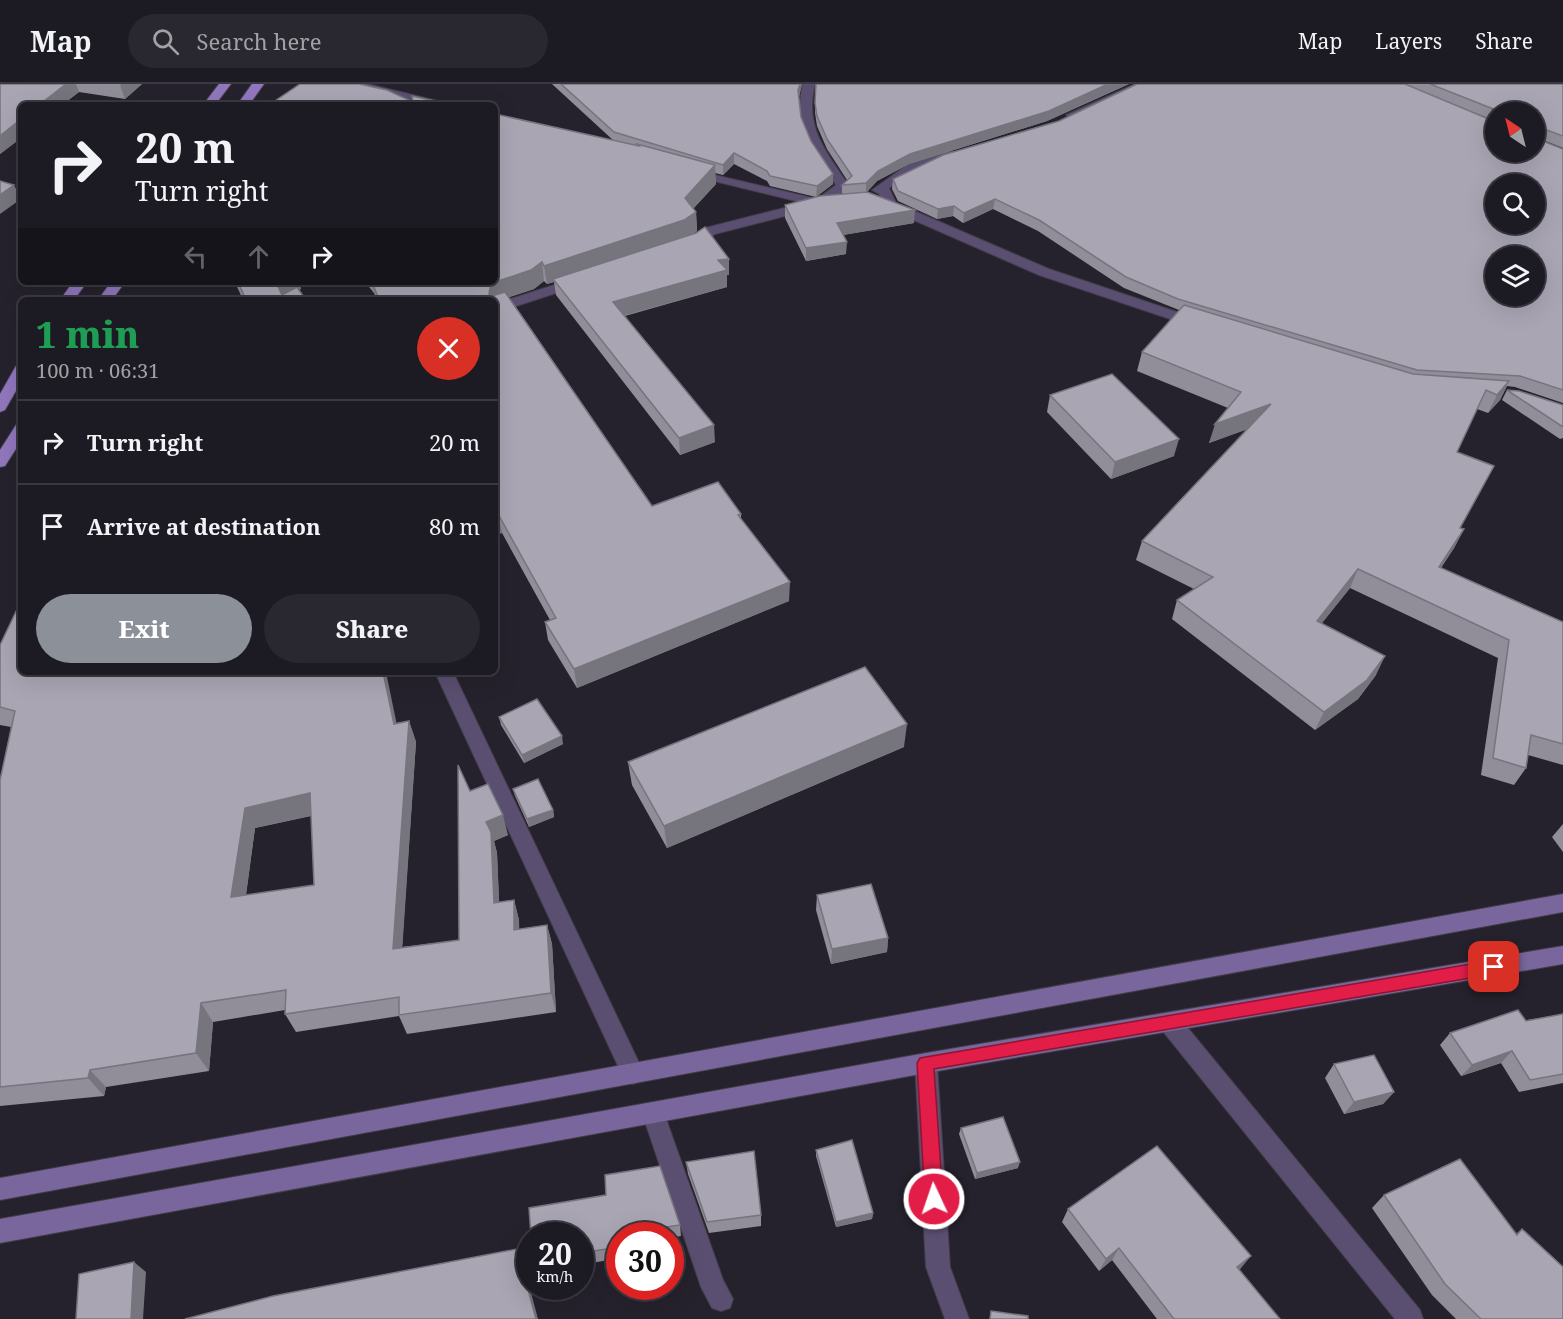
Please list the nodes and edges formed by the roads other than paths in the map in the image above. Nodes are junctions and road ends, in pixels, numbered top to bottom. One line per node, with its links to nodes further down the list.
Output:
1 (225, 84): 6 (main road)
2 (258, 84): 7 (main road)
3 (352, 84): 8 (street)
4 (809, 84): 13 (street)
5 (1145, 84): 9 (street)
6 (211, 102)
7 (245, 102)
8 (434, 102)
9 (1063, 120)
10 (960, 152): 17 (street)
11 (681, 169): 13 (street)
12 (848, 201): 13 (street)
13 (819, 203): 14 (street)
14 (680, 248)
15 (593, 277): 16 (street)
16 (498, 308)
17 (1215, 329)
18 (18, 374): 19 (main road)
19 (0, 407)
20 (18, 434): 21 (main road)
21 (0, 462)
22 (445, 675): 27 (street)
23 (1563, 903): 27 (main road)
24 (1563, 955): 25 (main road)
25 (1170, 1023): 26 (main road); 33 (street)
26 (926, 1063): 28 (main road); 32 (street)
27 (633, 1074): 29 (main road)
28 (653, 1113): 30 (main road); 31 (street)
29 (0, 1189)
30 (0, 1231)
31 (721, 1299)
32 (957, 1319)
33 (1411, 1319)

